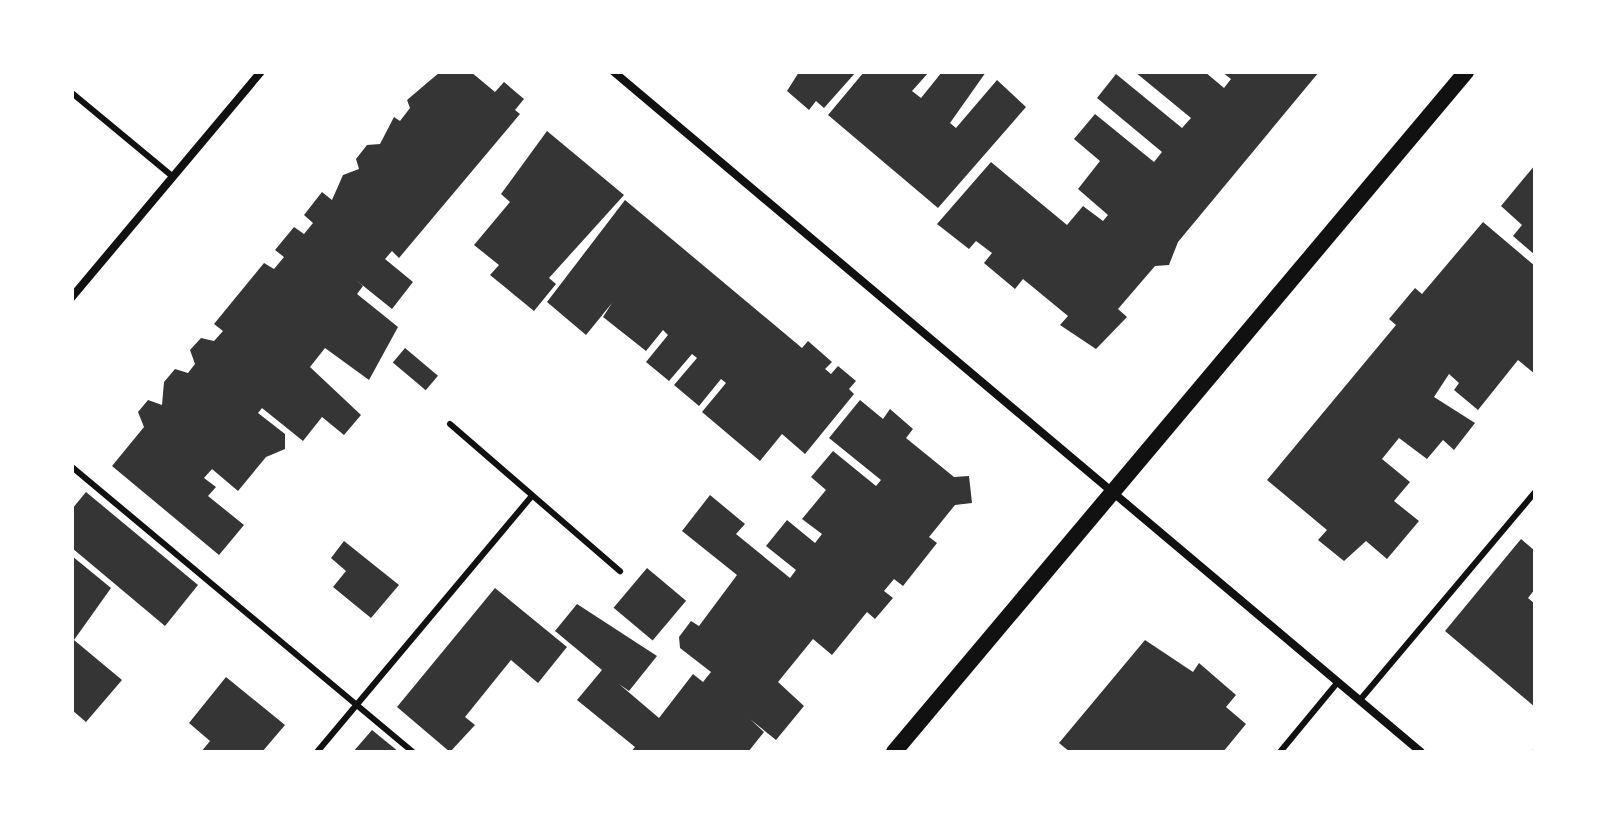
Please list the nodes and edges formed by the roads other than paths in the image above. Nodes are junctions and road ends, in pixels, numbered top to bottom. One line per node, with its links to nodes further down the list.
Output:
1 (261, 72): 5 (street)
2 (614, 72): 10 (street)
3 (1466, 72): 10 (main road)
4 (72, 93): 5 (lane)
5 (173, 177): 6 (street)
6 (72, 297)
7 (450, 424): 11 (lane)
8 (72, 467): 15 (lane)
9 (1535, 492): 14 (lane)
10 (1111, 493): 13 (street); 18 (main road)
11 (532, 496): 12 (lane); 15 (lane)
12 (620, 571)
13 (1338, 682): 14 (street); 19 (lane)
14 (1360, 700): 20 (street)
15 (357, 705): 16 (lane); 17 (lane)
16 (317, 752)
17 (413, 752)
18 (894, 752)
19 (1280, 752)
20 (1421, 752)

